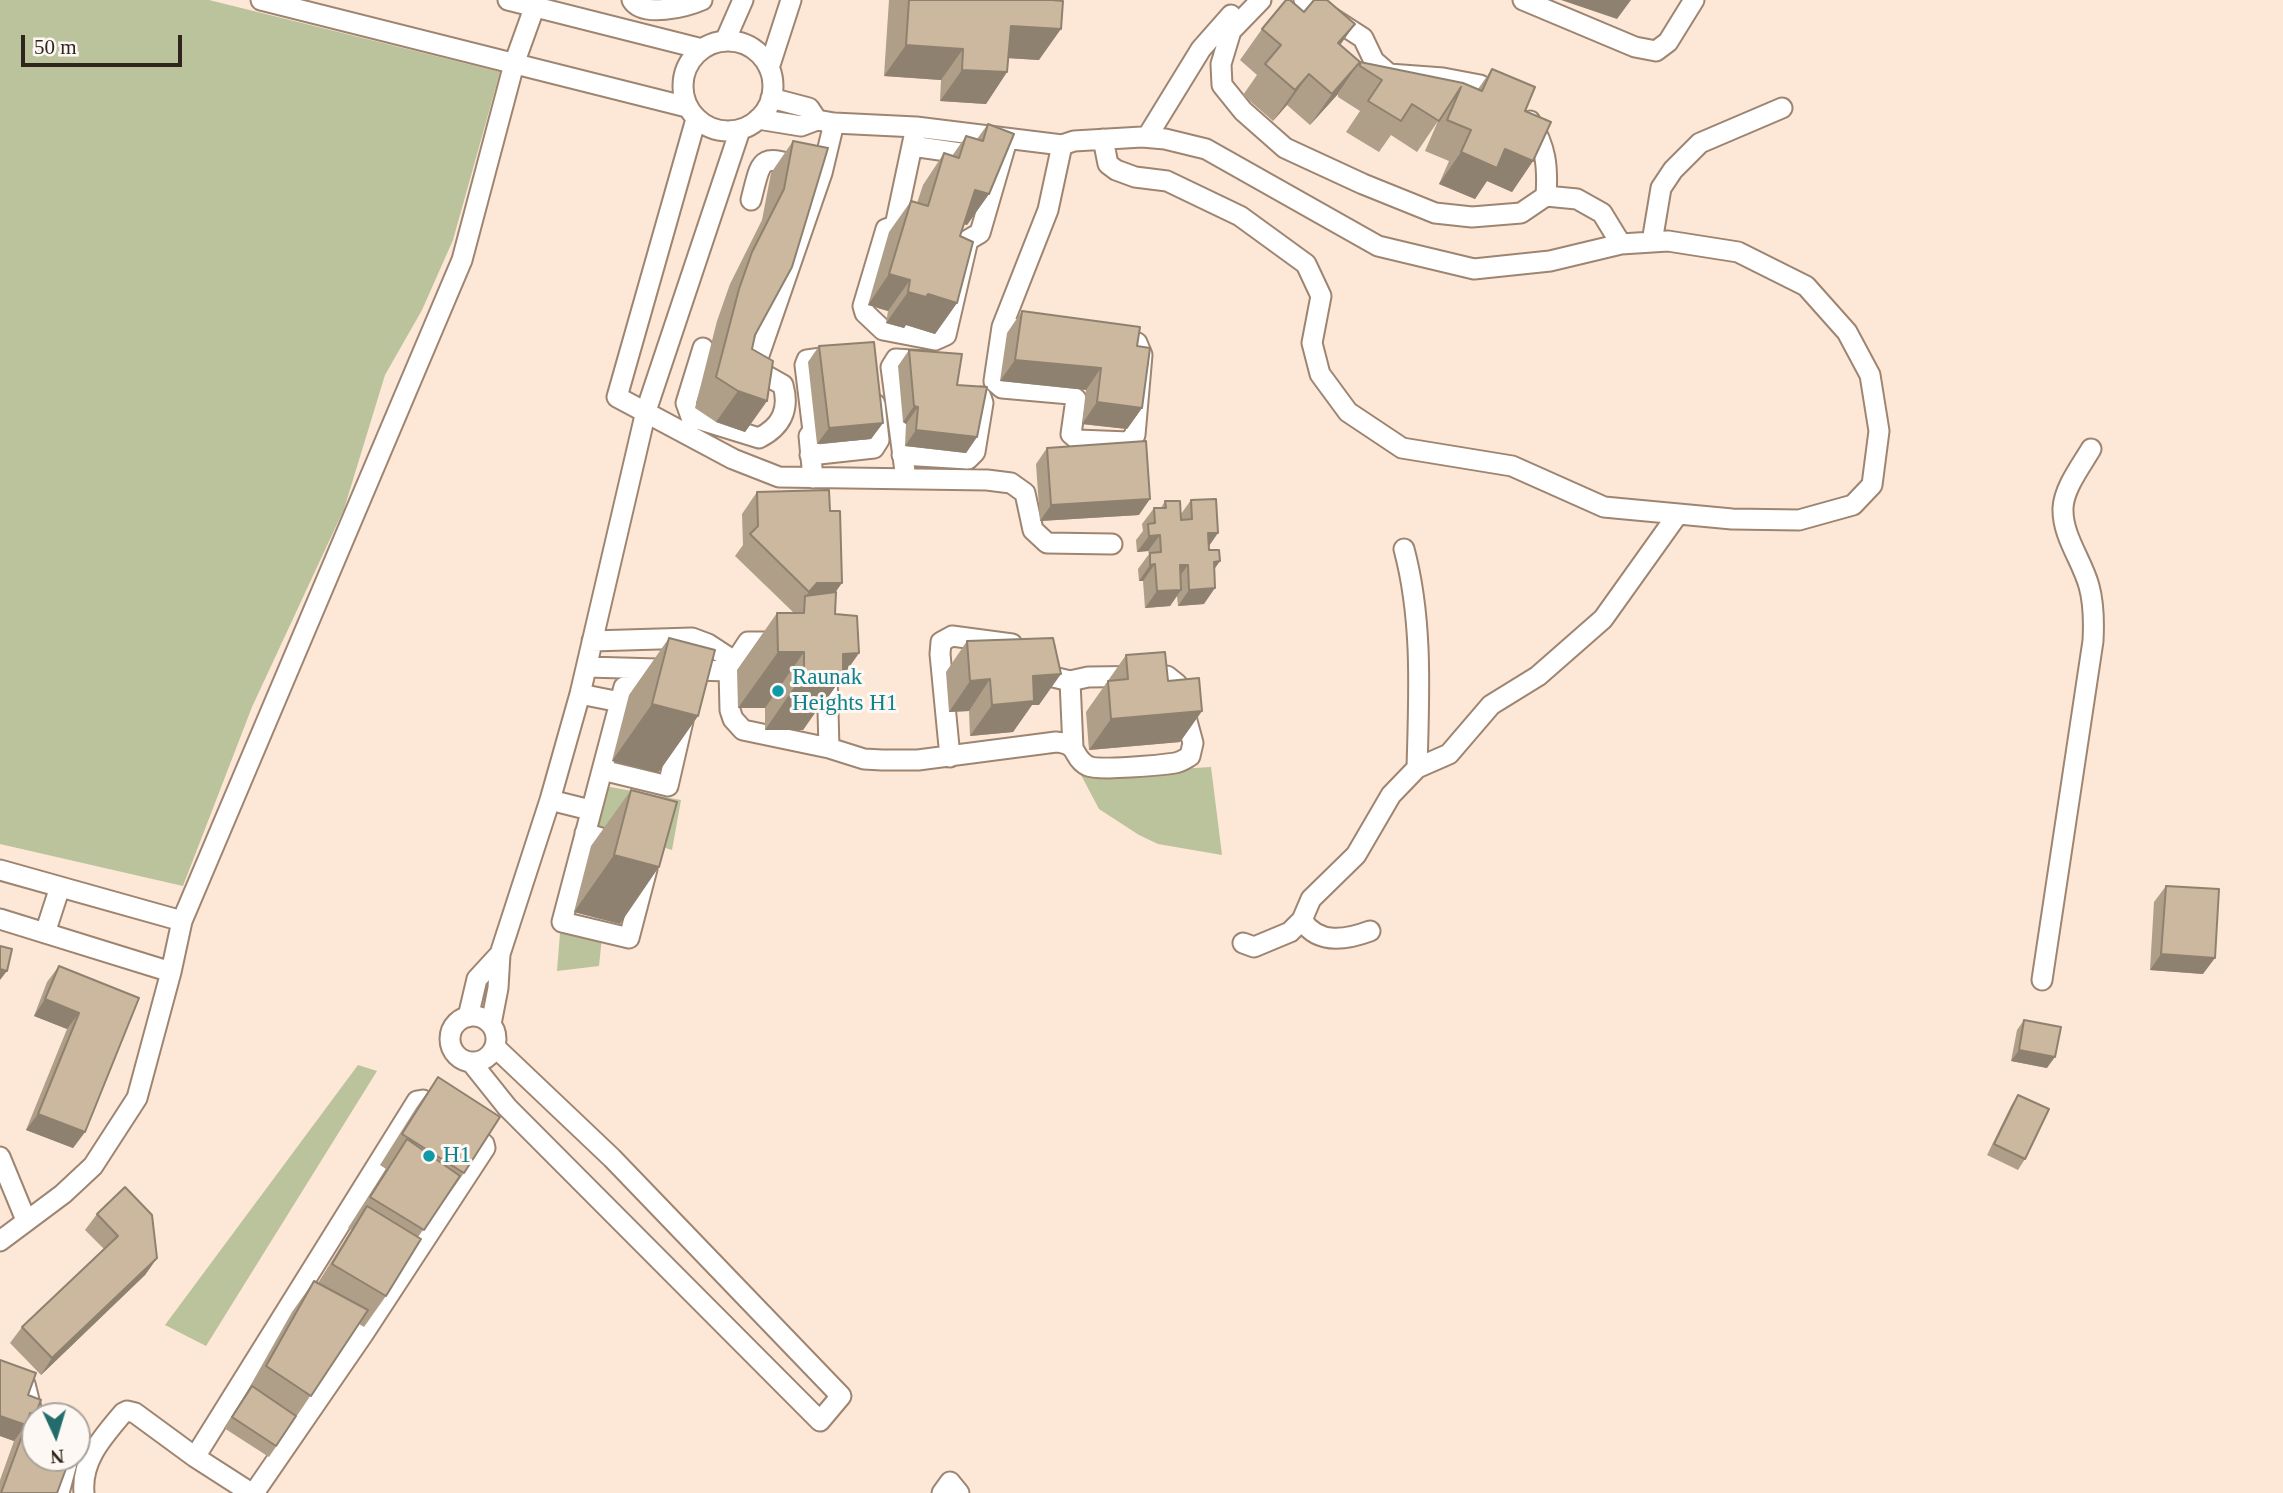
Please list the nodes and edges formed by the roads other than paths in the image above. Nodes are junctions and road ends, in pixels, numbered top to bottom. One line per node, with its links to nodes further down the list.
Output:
1 (261, 0): 11 (street)
2 (508, 0): 10 (street)
3 (632, 0): 4 (street)
4 (702, 0)
5 (791, 0): 17 (street)
6 (1261, 0): 31 (street)
7 (1304, 0): 31 (street)
8 (1523, 0): 9 (street)
9 (1692, 1)
10 (536, 3): 15 (street); 16 (street)
11 (292, 4): 16 (street)
12 (737, 4): 14 (street)
13 (1231, 15): 26 (street)
14 (725, 41): 15 (street); 17 (street)
15 (702, 49): 20 (street)
16 (514, 64): 20 (street); 72 (street)
17 (769, 68): 18 (street)
18 (771, 98): 21 (street); 22 (street)
19 (1782, 108): 33 (street)
20 (692, 113): 23 (street); 43 (street)
21 (758, 119): 22 (street); 23 (street)
22 (825, 121): 24 (street); 30 (street)
23 (740, 130): 43 (street)
24 (914, 137): 25 (street); 29 (street); 29 (street)
25 (1007, 137): 28 (street); 29 (street)
26 (1147, 137): 27 (street); 34 (street)
27 (1103, 139): 28 (street); 49 (street)
28 (1062, 145): 35 (street)
29 (1002, 159)
30 (822, 173): 32 (street); 38 (street)
31 (1546, 196): 34 (street)
32 (751, 201)
33 (1652, 242): 34 (street); 49 (street)
34 (1621, 244)
35 (1002, 327): 36 (street); 37 (street)
36 (1056, 334)
37 (1097, 339)
38 (703, 348)
39 (853, 349): 45 (street)
40 (938, 362): 46 (street)
41 (873, 380): 45 (street)
42 (961, 394): 46 (street)
43 (646, 411): 47 (street); 52 (street)
44 (2091, 449): 78 (street)
45 (810, 455): 47 (street)
46 (902, 455): 48 (street)
47 (813, 478): 48 (street)
48 (905, 479): 50 (street)
49 (1678, 514): 63 (street)
50 (1112, 544)
51 (1404, 549): 63 (street)
52 (592, 641): 55 (street); 56 (street)
53 (804, 642): 55 (street)
54 (826, 660): 60 (street)
55 (732, 666): 56 (street); 60 (street)
56 (587, 667): 58 (street)
57 (1070, 681): 61 (street); 61 (street); 62 (street)
58 (580, 694): 59 (street); 65 (street)
59 (620, 702): 64 (street); 64 (street)
60 (829, 747): 62 (street)
61 (1073, 748): 62 (street)
62 (950, 757)
63 (1417, 768): 71 (street)
64 (602, 770): 66 (street)
65 (550, 800): 66 (street); 76 (street)
66 (590, 810): 67 (street)
67 (585, 833): 67 (street)
68 (0, 870): 69 (street)
69 (60, 887): 72 (street); 74 (street)
70 (0, 919): 74 (street)
71 (1302, 920): 73 (street); 75 (street)
72 (183, 922): 77 (street)
73 (1370, 932)
74 (45, 933): 77 (street)
75 (1243, 943)
76 (500, 954): 79 (street); 80 (street)
77 (171, 972): 84 (street)
78 (2042, 980)
79 (468, 1017): 80 (street); 82 (street)
80 (491, 1024): 81 (street)
81 (495, 1047): 82 (street); 82 (street)
82 (471, 1062)
83 (0, 1157): 84 (street)
84 (26, 1220): 85 (street)
85 (0, 1241)
86 (0, 1376): 87 (street)
87 (29, 1402)
88 (195, 1457): 91 (street); 92 (street); 92 (street)
89 (65, 1472): 90 (street)
90 (60, 1493)
91 (84, 1493)
92 (252, 1493)
93 (942, 1493): 94 (street)
94 (959, 1493)

